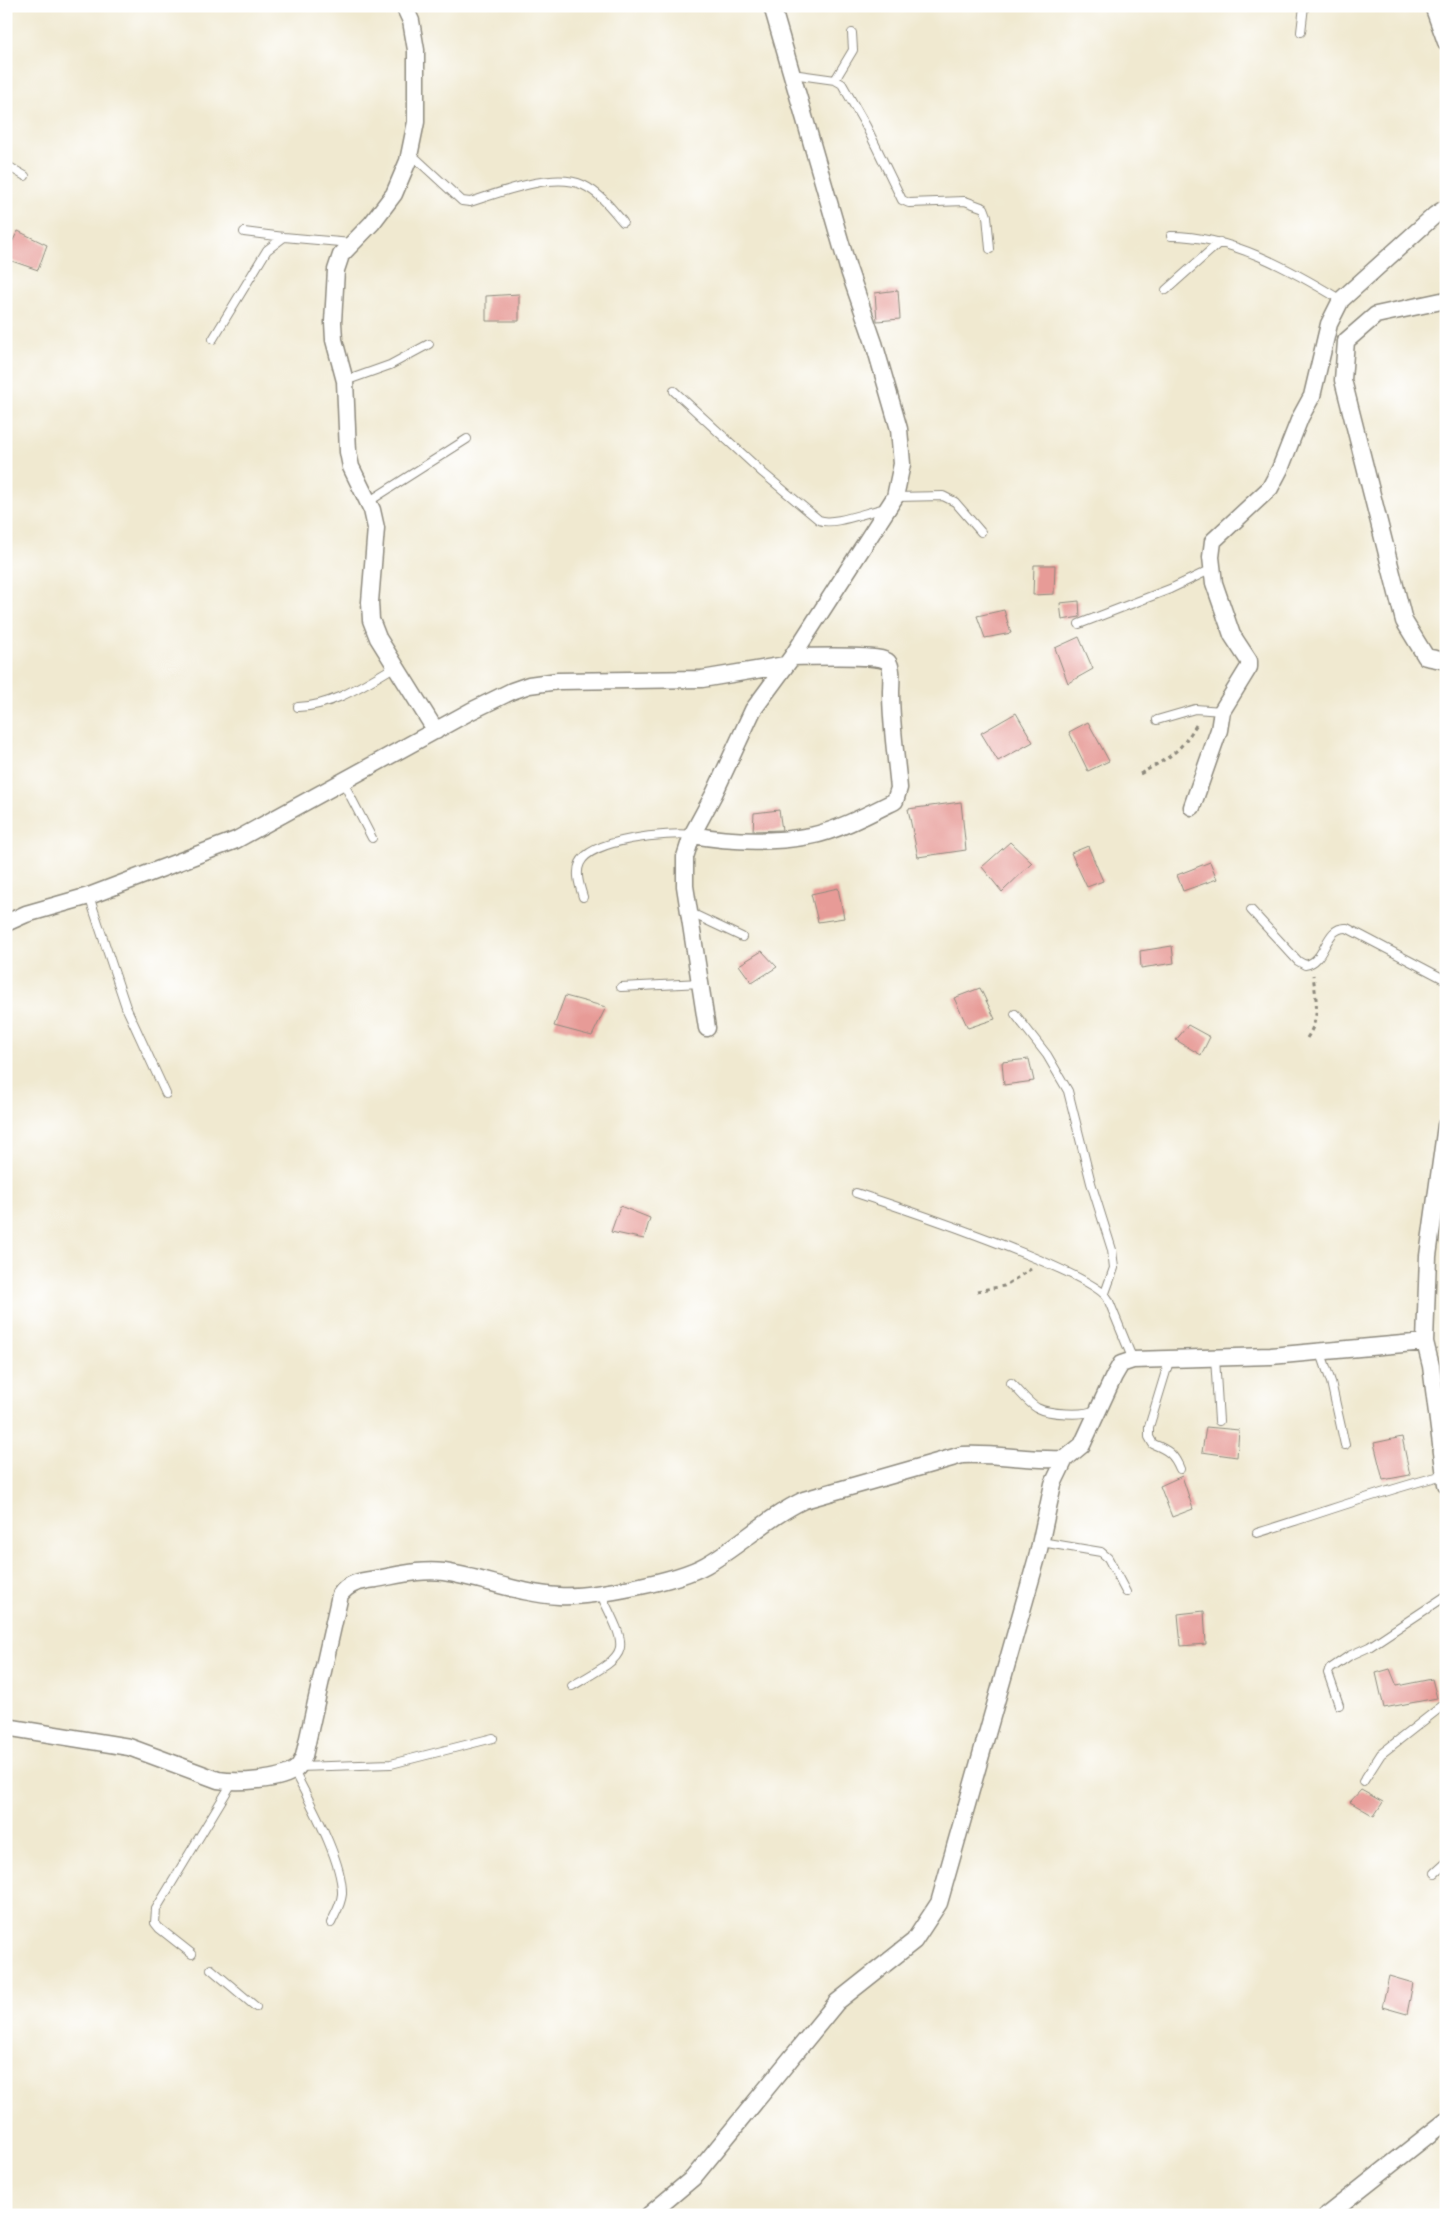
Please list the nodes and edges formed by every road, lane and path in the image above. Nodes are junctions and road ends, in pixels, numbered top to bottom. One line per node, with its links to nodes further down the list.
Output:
1 (404, 6): 10 (street)
2 (772, 6): 8 (street)
3 (1304, 6): 5 (lane)
4 (1433, 6): 7 (street)
5 (1301, 32)
6 (852, 33): 9 (lane)
7 (1444, 33)
8 (792, 74): 9 (lane); 30 (street)
9 (836, 80): 20 (lane)
10 (410, 153): 14 (lane); 19 (street)
11 (6, 165): 12 (lane)
12 (25, 176)
13 (1446, 208): 22 (street)
14 (623, 222)
15 (244, 232): 17 (lane)
16 (1171, 236): 18 (lane)
17 (284, 238): 19 (lane); 24 (lane)
18 (1220, 242): 21 (lane); 22 (lane)
19 (351, 243): 26 (street)
20 (990, 250)
21 (1166, 290)
22 (1341, 300): 32 (street)
23 (1446, 300): 35 (street)
24 (212, 339)
25 (429, 344): 26 (lane)
26 (345, 381): 29 (street)
27 (674, 391): 30 (lane)
28 (467, 439): 29 (lane)
29 (368, 502): 36 (street)
30 (891, 503): 31 (lane); 34 (street)
31 (982, 532)
32 (1212, 568): 33 (lane); 38 (street)
33 (1079, 624)
34 (789, 661): 40 (street); 44 (street); 44 (street)
35 (1446, 661)
36 (396, 666): 37 (lane); 40 (street)
37 (298, 707)
38 (1214, 710): 39 (lane); 41 (path); 43 (street)
39 (1157, 720)
40 (436, 731): 42 (street)
41 (1140, 774)
42 (343, 782): 45 (lane); 46 (street)
43 (1192, 807)
44 (692, 834): 47 (lane); 49 (street)
45 (372, 838)
46 (89, 896): 50 (street); 59 (lane)
47 (583, 897)
48 (1251, 910): 52 (lane)
49 (690, 912): 51 (lane); 54 (street)
50 (6, 923)
51 (742, 937)
52 (1312, 964): 53 (lane); 58 (path)
53 (1446, 980)
54 (701, 983): 55 (lane); 57 (street)
55 (621, 987)
56 (1015, 1014): 65 (lane)
57 (707, 1028)
58 (1308, 1038)
59 (166, 1094)
60 (1446, 1125): 61 (street)
61 (1444, 1146): 66 (street)
62 (856, 1193): 63 (lane)
63 (1045, 1262): 64 (path); 65 (lane)
64 (977, 1291)
65 (1105, 1293): 70 (lane)
66 (1425, 1342): 67 (street); 77 (street)
67 (1322, 1353): 69 (street); 74 (lane)
68 (1170, 1358): 69 (street); 70 (street); 76 (lane)
69 (1215, 1358): 73 (lane)
70 (1133, 1360): 72 (street)
71 (1011, 1383): 72 (lane)
72 (1100, 1408): 75 (street)
73 (1219, 1420)
74 (1345, 1445)
75 (1064, 1459): 79 (street); 81 (street)
76 (1180, 1469)
77 (1445, 1479): 78 (lane)
78 (1257, 1533)
79 (1041, 1542): 80 (lane); 98 (street)
80 (1126, 1592)
81 (599, 1593): 83 (lane); 88 (street)
82 (1446, 1596): 85 (lane)
83 (572, 1686)
84 (1446, 1703): 90 (lane)
85 (1339, 1705)
86 (6, 1727): 89 (street)
87 (493, 1738): 88 (lane)
88 (296, 1769): 89 (street); 93 (lane)
89 (232, 1782): 94 (lane)
90 (1363, 1782)
91 (1446, 1863): 92 (lane)
92 (1435, 1873)
93 (331, 1924)
94 (192, 1954)
95 (210, 1969): 96 (lane)
96 (256, 2007)
97 (1446, 2121): 99 (street)
98 (649, 2215)
99 (1326, 2215)

